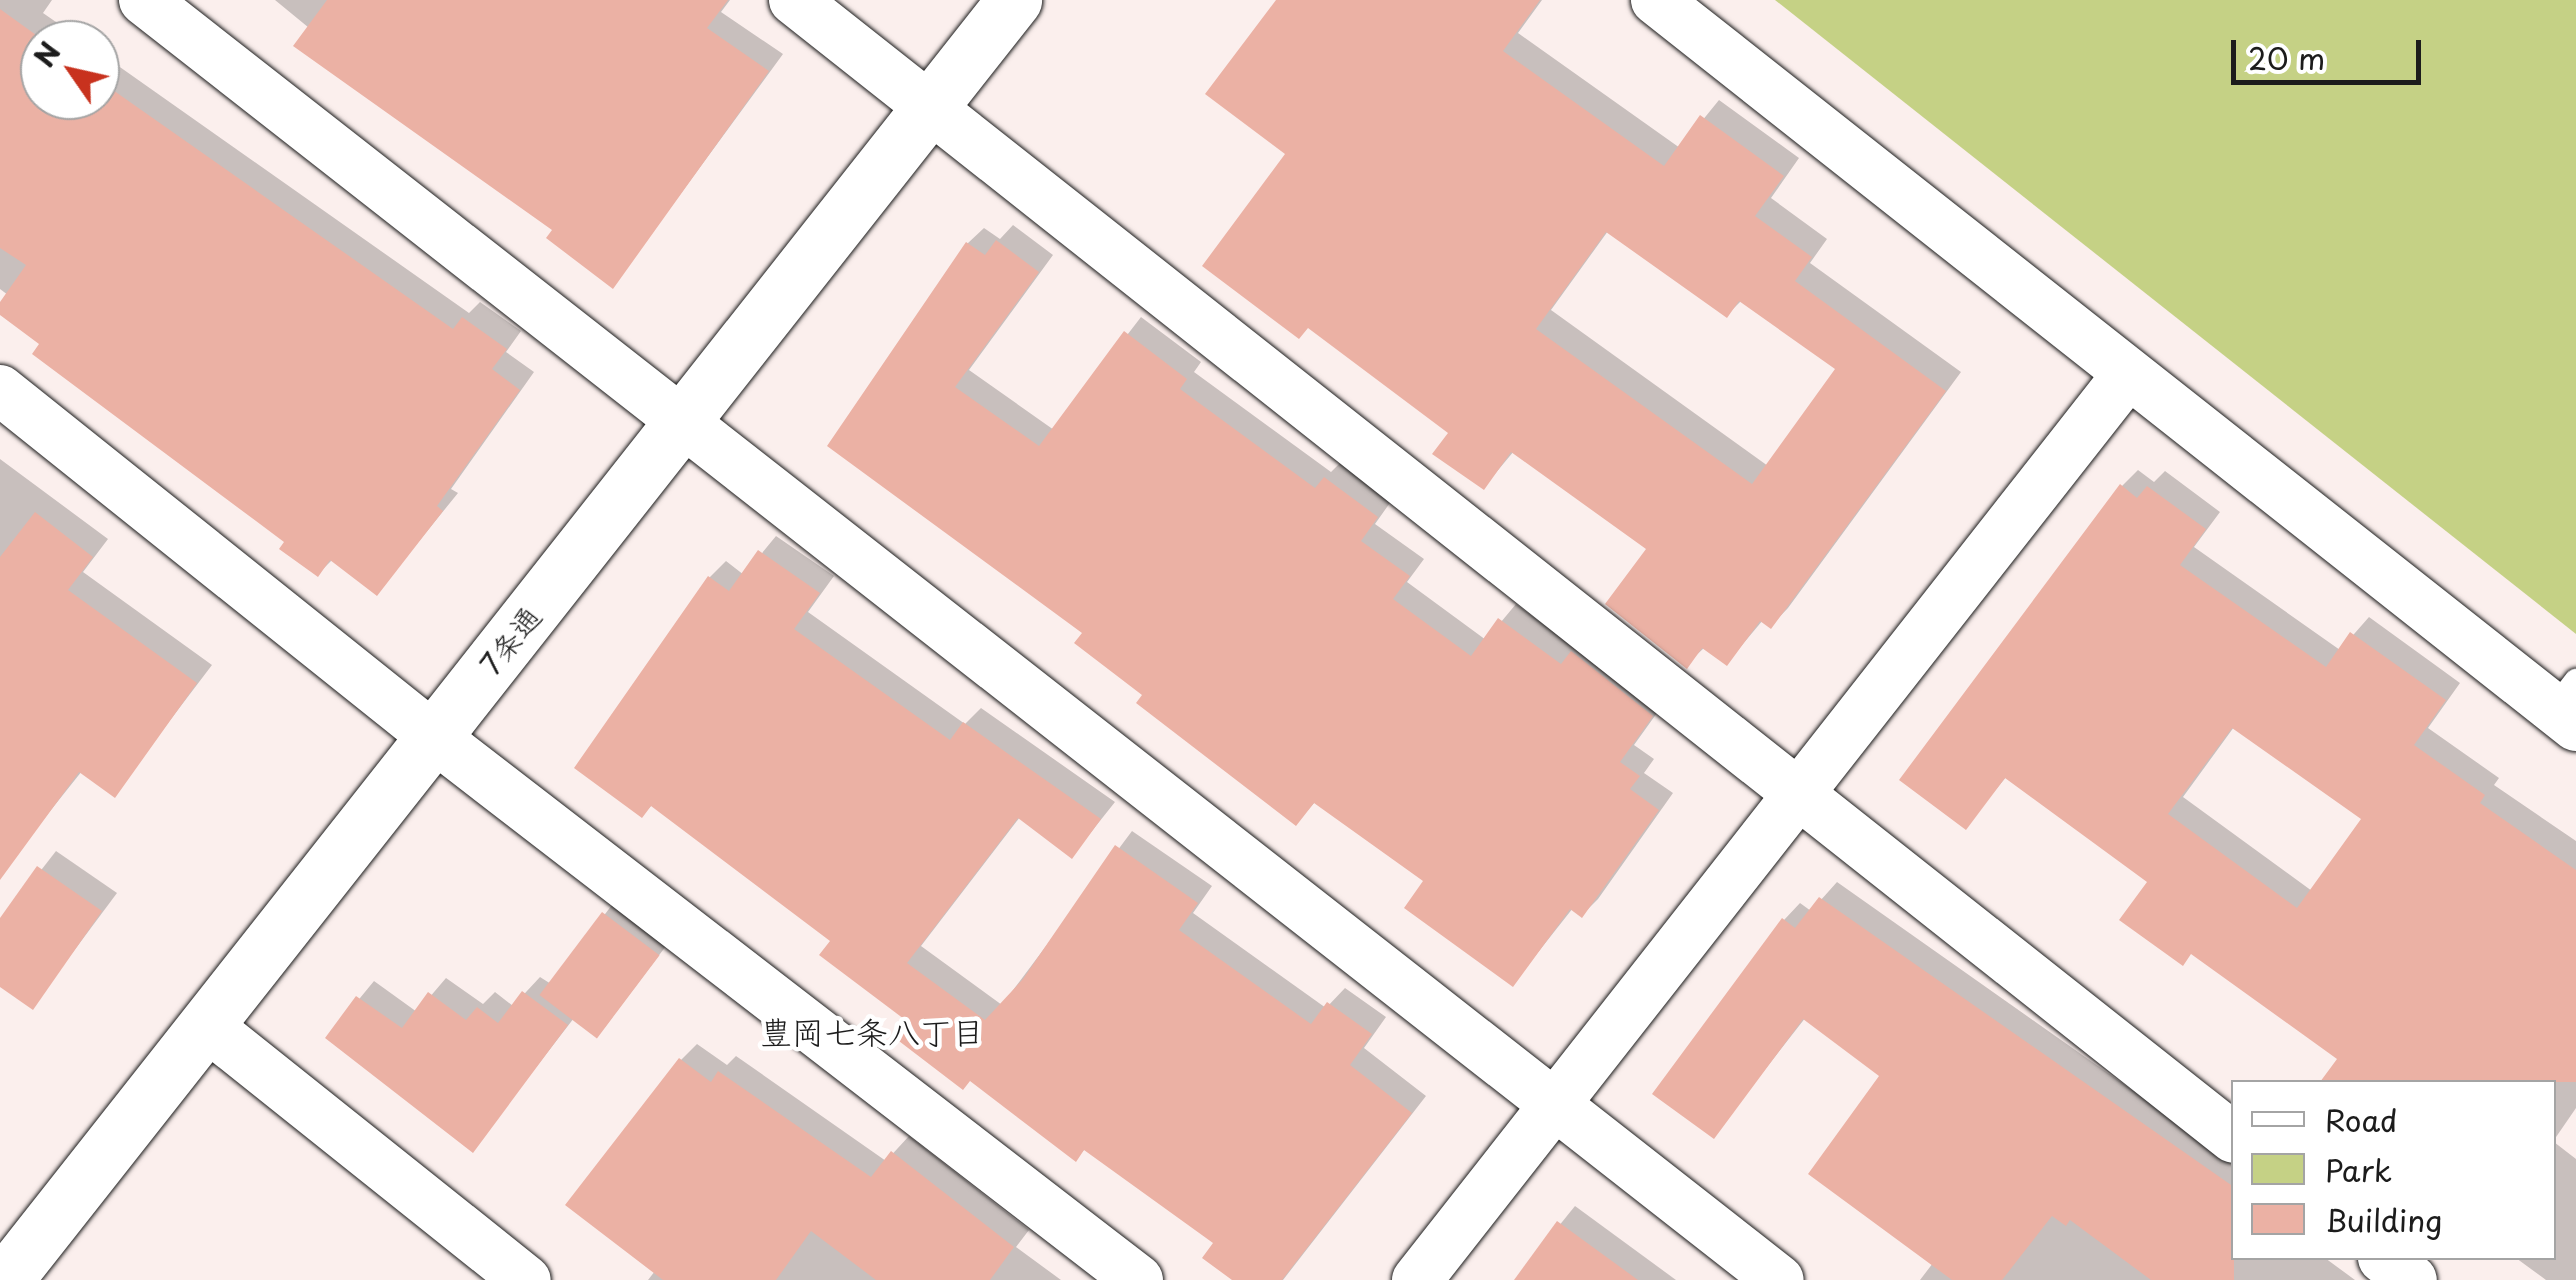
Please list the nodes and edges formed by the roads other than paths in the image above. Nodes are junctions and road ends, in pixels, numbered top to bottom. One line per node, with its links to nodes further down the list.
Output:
1 (144, 0): 8 (street)
2 (794, 0): 5 (street)
3 (1014, 0): 5 (street, 7条通)
4 (1656, 0): 6 (street)
5 (930, 106): 8 (street, 7条通); 11 (street)
6 (2128, 374): 9 (street); 11 (street)
7 (0, 390): 10 (street)
8 (681, 423): 10 (street, 7条通); 13 (street)
9 (2569, 706)
10 (434, 737): 12 (street, 7条通); 18 (street)
11 (1800, 792): 13 (street); 14 (street)
12 (206, 1026): 16 (street, 7条通); 17 (street)
13 (1556, 1103): 19 (street); 20 (street)
14 (2231, 1136)
15 (2387, 1260): 21 (street)
16 (5, 1280)
17 (526, 1280)
18 (1138, 1280)
19 (1417, 1280)
20 (1779, 1280)
21 (2412, 1280)

